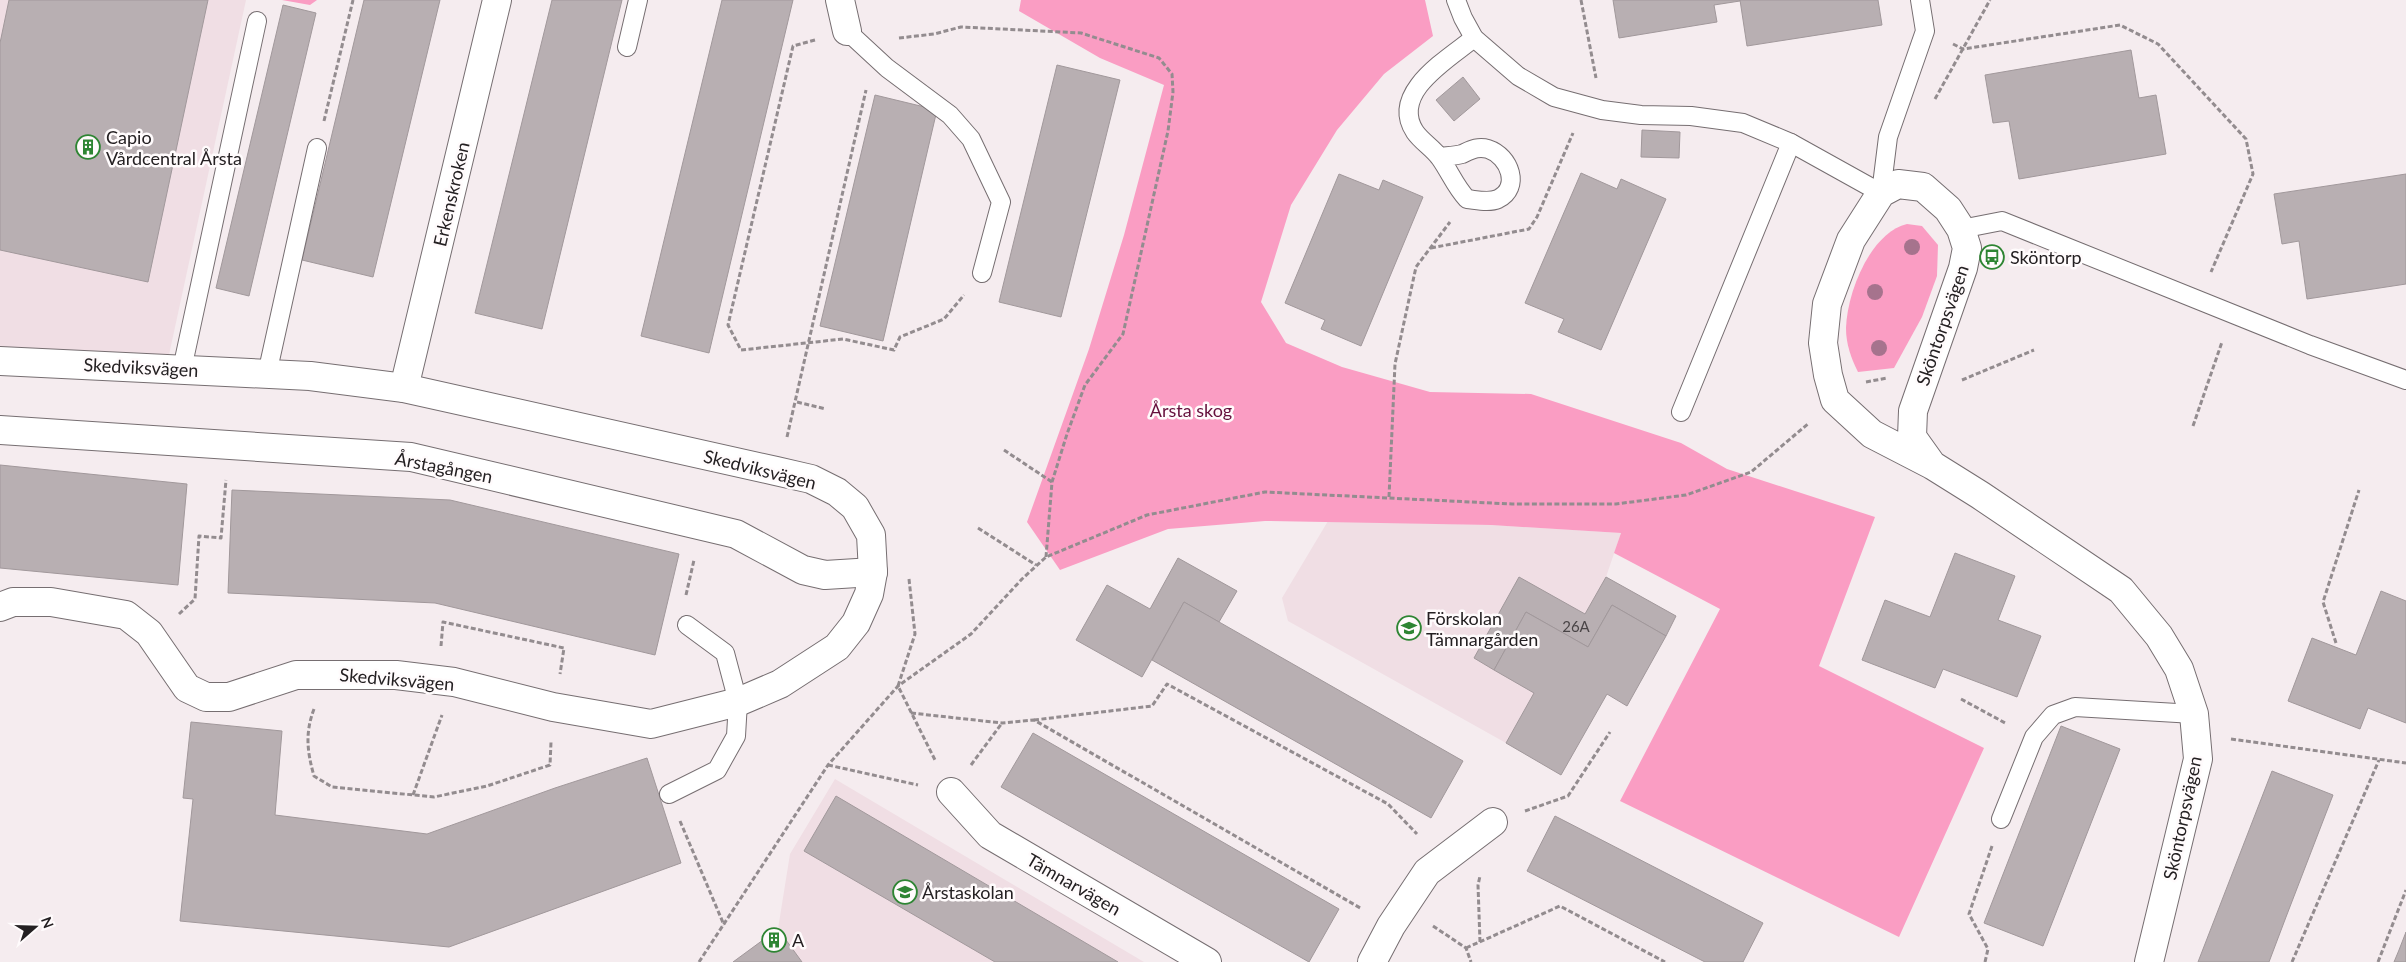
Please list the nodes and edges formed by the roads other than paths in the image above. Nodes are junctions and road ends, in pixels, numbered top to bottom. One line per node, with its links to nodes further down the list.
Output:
1 (497, 0): 20 (street, Erkenskroken)
2 (638, 0): 9 (lane)
3 (840, 0): 7 (street)
4 (1456, 0): 8 (lane)
5 (1920, 0): 13 (lane)
6 (257, 21): 17 (lane)
7 (847, 31): 15 (lane)
8 (1474, 38): 10 (lane); 12 (lane)
9 (627, 48)
10 (1791, 144): 13 (lane); 21 (lane)
11 (317, 148): 18 (lane)
12 (1439, 157): 12 (lane)
13 (1881, 193): 14 (street, Sköntorpsvägen); 23 (street, Sköntorpsvägen)
14 (1961, 229): 19 (lane); 23 (street, Sköntorpsvägen)
15 (982, 273)
16 (0, 361): 17 (street, Skedviksvägen)
17 (182, 369): 18 (street, Skedviksvägen)
18 (267, 374): 20 (street, Skedviksvägen)
19 (2406, 380)
20 (404, 388): 24 (street, Skedviksvägen)
21 (1681, 412)
22 (0, 430): 24 (street, Årstagången)
23 (1932, 465): 28 (street, Sköntorpsvägen)
24 (873, 572): 27 (street, Skedviksvägen)
25 (0, 607): 27 (street, Skedviksvägen)
26 (687, 625): 27 (lane)
27 (738, 702): 30 (lane)
28 (2196, 724): 31 (lane); 35 (street, Sköntorpsvägen)
29 (952, 792): 33 (street, Tämnarvägen)
30 (669, 794)
31 (2001, 819)
32 (1493, 822): 34 (street)
33 (1207, 962)
34 (1372, 962)
35 (2149, 962)

